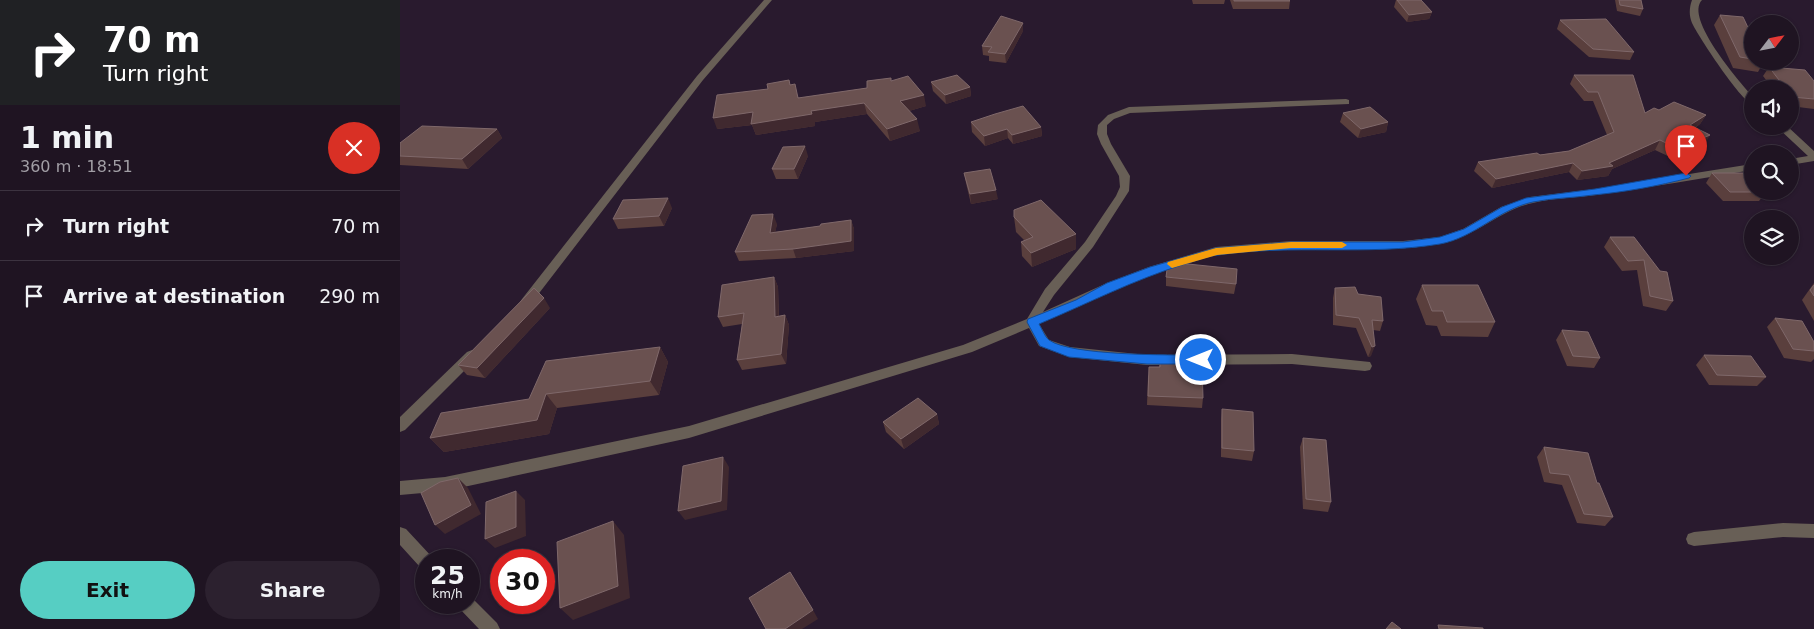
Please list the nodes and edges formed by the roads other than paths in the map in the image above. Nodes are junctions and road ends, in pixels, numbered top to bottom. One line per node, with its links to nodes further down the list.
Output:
1 (768, 0): 9 (street)
2 (1698, 0): 3 (street)
3 (1744, 93)
4 (1346, 102): 10 (street)
5 (1791, 135): 6 (street)
6 (1814, 157): 7 (street)
7 (1799, 160)
8 (1744, 168): 10 (street)
9 (518, 310)
10 (1032, 322): 12 (street); 14 (street)
11 (484, 344): 13 (street)
12 (1365, 366)
13 (400, 426)
14 (400, 488)
15 (1814, 531): 17 (street)
16 (400, 534): 18 (street)
17 (1694, 539)
18 (415, 550)
19 (477, 614): 20 (street)
20 (491, 629)

